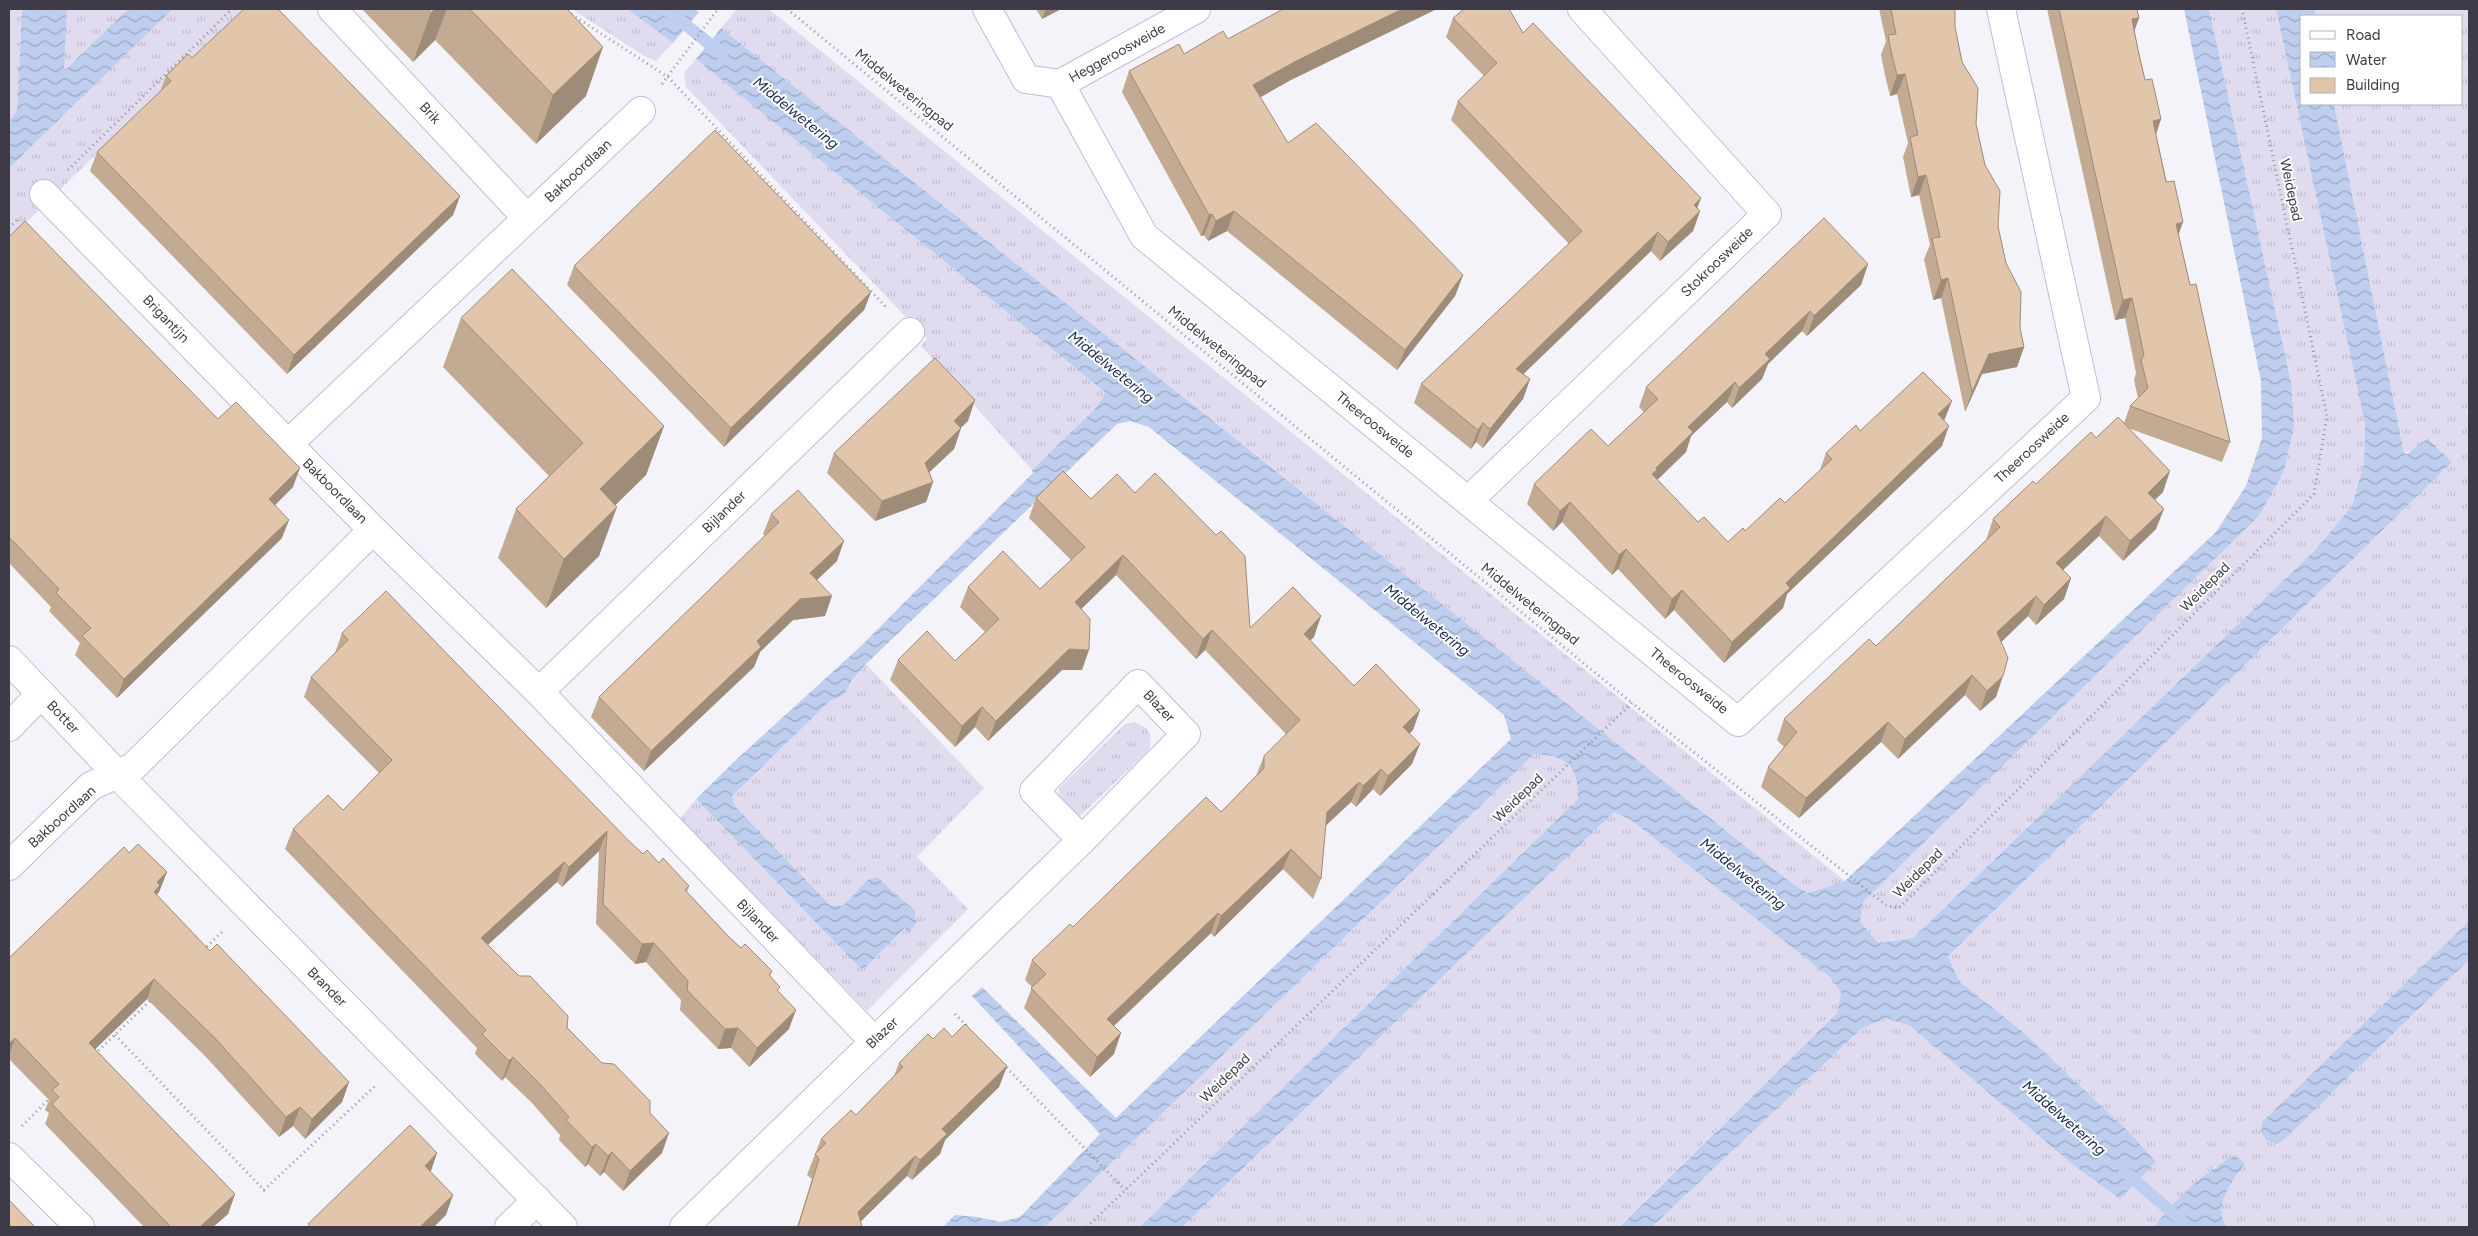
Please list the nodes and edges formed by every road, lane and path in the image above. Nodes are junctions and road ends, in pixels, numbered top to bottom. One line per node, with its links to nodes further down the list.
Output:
1 (232, 9): 14 (path)
2 (332, 9): 15 (street, Brik)
3 (563, 9): 17 (path)
4 (787, 9): 24 (path, Middelweteringpad)
5 (987, 9): 12 (street, Heggeroosweide)
6 (1196, 9): 12 (street, Heggeroosweide)
7 (1582, 9): 19 (street, Stokroosweide)
8 (2002, 9): 19 (street, Theeroosweide)
9 (2242, 9): 24 (path, Weidepad)
10 (718, 10): 11 (path)
11 (676, 65)
12 (1060, 84): 19 (street, Theeroosweide)
13 (641, 112): 15 (street, Bakboordlaan)
14 (44, 194): 16 (path); 18 (street, Brigantijn)
15 (528, 218): 18 (street, Bakboordlaan)
16 (9, 228)
17 (910, 332): 22 (street, Bijlander)
18 (288, 444): 20 (street, Bakboordlaan)
19 (1468, 501)
20 (373, 530): 22 (street, Bijlander); 26 (street, Bakboordlaan)
21 (9, 660): 23 (street, Botter)
22 (539, 692): 35 (street, Bijlander)
23 (41, 694): 25 (street); 26 (street, Botter)
24 (1632, 703): 42 (path, Weidepad)
25 (9, 726)
26 (118, 774): 28 (street, Bakboordlaan); 29 (street, Brander)
27 (1082, 840): 27 (street, Blazer); 31 (street, Blazer)
28 (9, 866)
29 (248, 907): 30 (path); 38 (street, Brander)
30 (199, 954)
31 (930, 987): 33 (path); 35 (street, Blazer)
32 (157, 994): 34 (path)
33 (971, 1030)
34 (115, 1035): 36 (path); 38 (path)
35 (874, 1041): 47 (street, Blazer)
36 (94, 1056)
37 (998, 1058): 42 (path)
38 (401, 1062): 43 (street, Brander)
39 (58, 1090): 40 (path)
40 (16, 1131)
41 (9, 1157): 44 (street)
42 (1124, 1190): 48 (path, Weidepad)
43 (537, 1200): 45 (street); 46 (street, Brander)
44 (80, 1227)
45 (509, 1227)
46 (563, 1227)
47 (684, 1227)
48 (1087, 1227)

